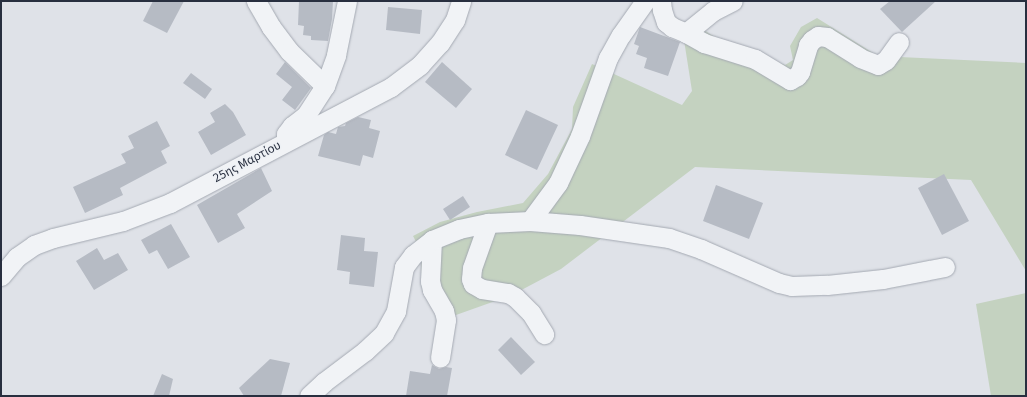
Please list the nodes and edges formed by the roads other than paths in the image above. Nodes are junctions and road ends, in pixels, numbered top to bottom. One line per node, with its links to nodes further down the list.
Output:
1 (256, 1): 9 (street)
2 (348, 1): 9 (street)
3 (461, 1): 10 (street, 25ης Μαρτίου)
4 (645, 1): 11 (street)
5 (661, 1): 7 (street)
6 (733, 1): 7 (street)
7 (686, 33): 8 (street)
8 (899, 42)
9 (325, 86): 10 (street)
10 (287, 141): 15 (street, 25ης Μαρτίου)
11 (530, 221): 12 (street); 14 (street)
12 (488, 223): 13 (street); 16 (street)
13 (432, 240): 17 (street); 18 (street)
14 (945, 267)
15 (1, 276)
16 (544, 334)
17 (440, 358)
18 (309, 396)

